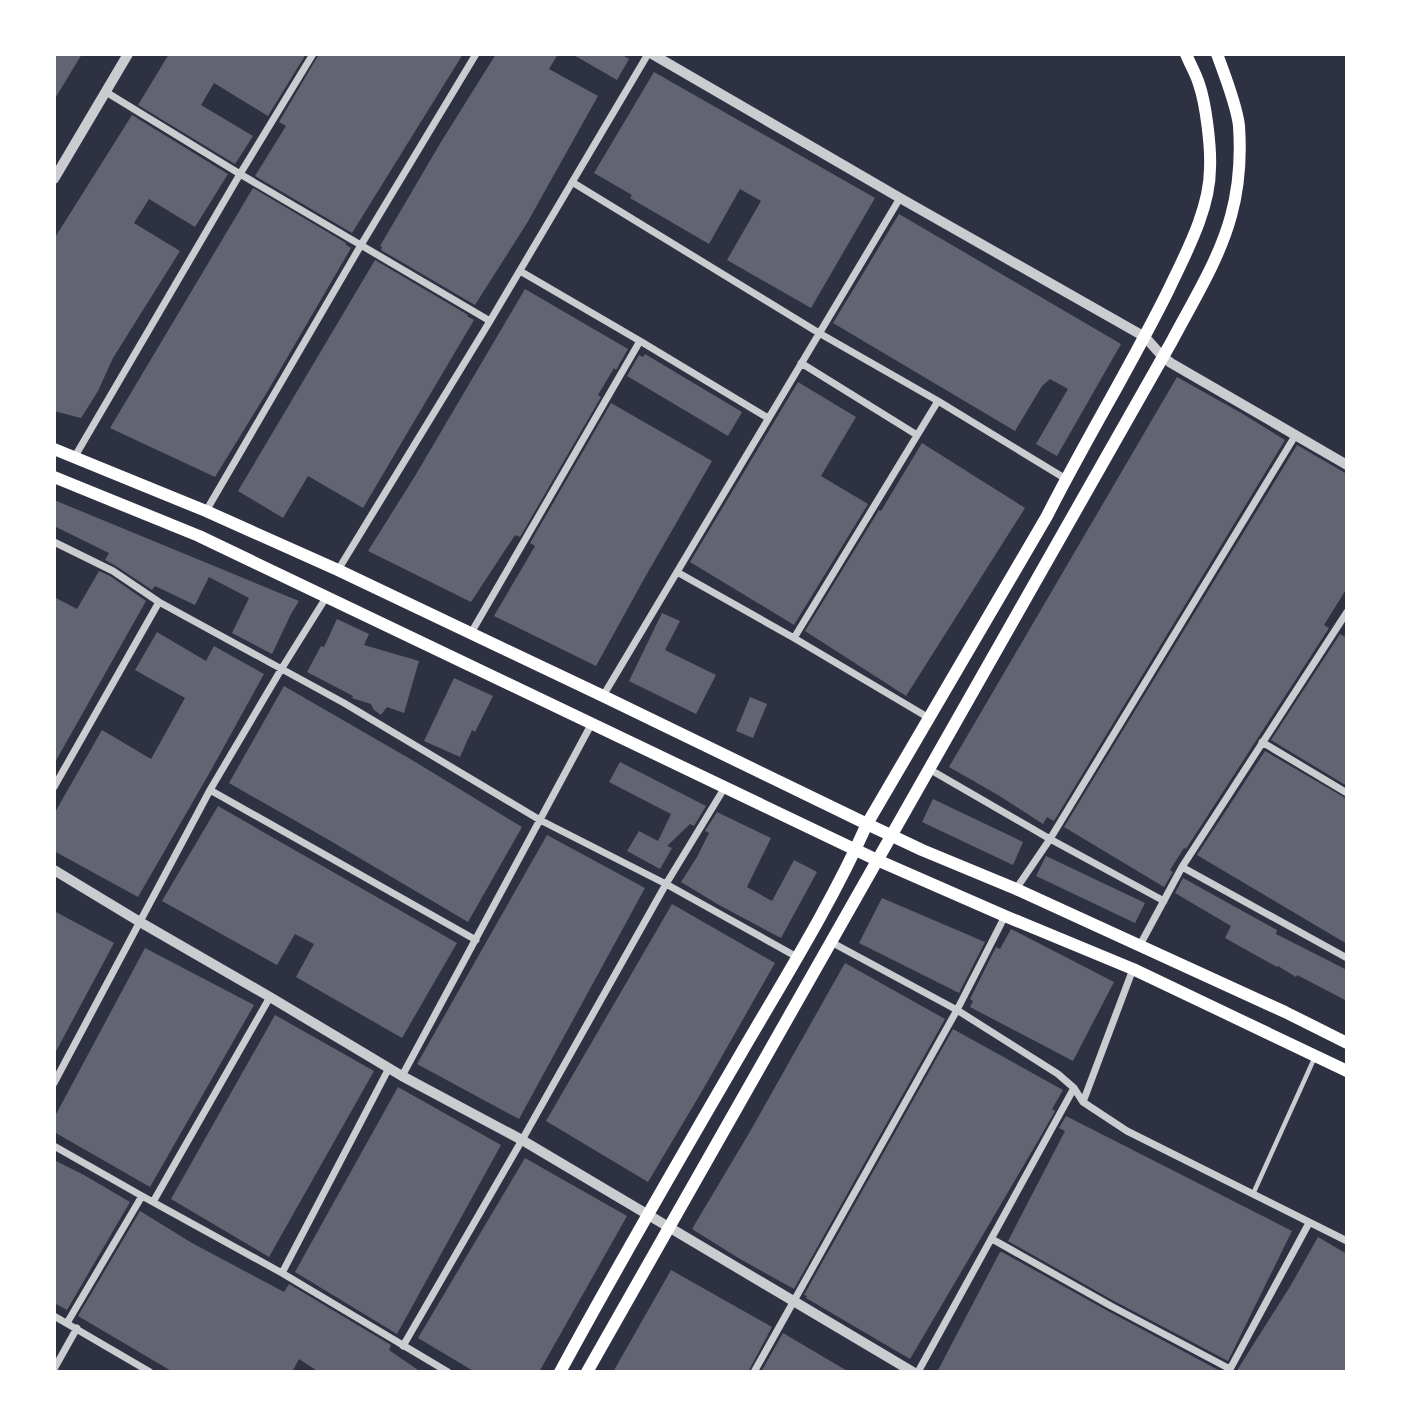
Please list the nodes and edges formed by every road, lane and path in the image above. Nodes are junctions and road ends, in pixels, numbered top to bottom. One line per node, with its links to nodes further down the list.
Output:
1 (128, 54): 7 (street)
2 (313, 54): 8 (street)
3 (476, 54): 12 (street)
4 (650, 54): 10 (street); 11 (street)
5 (1186, 54): 16 (main road)
6 (1217, 54): 18 (main road)
7 (106, 92): 8 (street); 9 (street)
8 (240, 174): 12 (street); 25 (street)
9 (54, 180)
10 (572, 182): 13 (street); 15 (street)
11 (900, 198): 15 (street); 16 (street)
12 (361, 245): 14 (street); 29 (street)
13 (520, 271): 14 (street); 17 (street)
14 (490, 321): 31 (street)
15 (820, 333): 19 (street); 20 (street)
16 (1145, 337): 18 (street); 28 (main road)
17 (640, 341): 21 (street); 38 (street)
18 (1163, 357): 23 (street); 45 (main road)
19 (802, 363): 21 (street); 22 (street)
20 (938, 401): 22 (street); 28 (street)
21 (768, 418): 32 (street)
22 (917, 435): 39 (street)
23 (1295, 436): 26 (street); 53 (street)
24 (54, 449): 25 (main road)
25 (75, 458): 29 (main road)
26 (1347, 465)
27 (54, 477): 33 (main road)
28 (1066, 479): 42 (main road)
29 (206, 511): 31 (main road)
30 (54, 542): 34 (street)
31 (338, 570): 38 (main road)
32 (677, 572): 39 (street); 41 (street)
33 (327, 596): 40 (street); 43 (main road)
34 (159, 601): 40 (street); 47 (street)
35 (1347, 612): 36 (street)
36 (1338, 625): 37 (street); 44 (street)
37 (1347, 630)
38 (471, 633): 41 (main road)
39 (794, 638): 42 (street)
40 (282, 668): 48 (street); 50 (street)
41 (603, 696): 51 (main road)
42 (930, 719): 51 (main road)
43 (592, 723): 46 (main road); 50 (street)
44 (1262, 742): 49 (street); 56 (street)
45 (929, 769): 52 (main road); 53 (street)
46 (726, 786): 54 (main road); 58 (street)
47 (54, 787)
48 (210, 790): 62 (street); 63 (street)
49 (1347, 793)
50 (540, 820): 58 (street); 63 (street)
51 (867, 824): 52 (main road); 54 (main road)
52 (891, 835): 55 (main road); 59 (main road)
53 (1050, 839): 59 (street); 60 (street)
54 (856, 850): 55 (main road); 66 (main road)
55 (877, 860): 61 (main road); 64 (main road)
56 (1182, 867): 60 (street); 67 (street)
57 (54, 870): 62 (street)
58 (666, 884): 66 (street); 79 (street)
59 (1016, 888): 65 (main road)
60 (1164, 901): 65 (street)
61 (1005, 916): 68 (main road); 70 (street)
62 (141, 922): 69 (street); 76 (street)
63 (476, 940): 75 (street)
64 (831, 942): 70 (street); 86 (main road)
65 (1140, 945): 71 (main road)
66 (797, 957): 84 (main road)
67 (1347, 958)
68 (1133, 969): 72 (main road); 78 (street)
69 (270, 997): 73 (street); 83 (street)
70 (957, 1010): 77 (street); 90 (street)
71 (1347, 1043)
72 (1316, 1055): 74 (main road); 81 (lane)
73 (389, 1068): 75 (street); 89 (street)
74 (1347, 1071)
75 (402, 1076): 79 (street)
76 (54, 1083)
77 (1074, 1088): 78 (street); 87 (street)
78 (1083, 1102): 81 (street)
79 (522, 1140): 84 (street); 94 (street)
80 (54, 1146): 82 (street)
81 (1253, 1194): 85 (street)
82 (142, 1196): 83 (street); 92 (street)
83 (153, 1202): 89 (street)
84 (647, 1214): 86 (street); 99 (main road)
85 (1309, 1223): 88 (street); 96 (street)
86 (669, 1227): 90 (street); 100 (main road)
87 (992, 1239): 96 (street); 102 (street)
88 (1347, 1241)
89 (282, 1273): 94 (street)
90 (792, 1301): 101 (street); 102 (street)
91 (54, 1315): 92 (street)
92 (67, 1323): 93 (street)
93 (77, 1328): 95 (street); 97 (street)
94 (403, 1346): 98 (street)
95 (54, 1368)
96 (1229, 1370)
97 (150, 1372)
98 (448, 1372)
99 (560, 1372)
100 (587, 1372)
101 (754, 1372)
102 (915, 1372)

